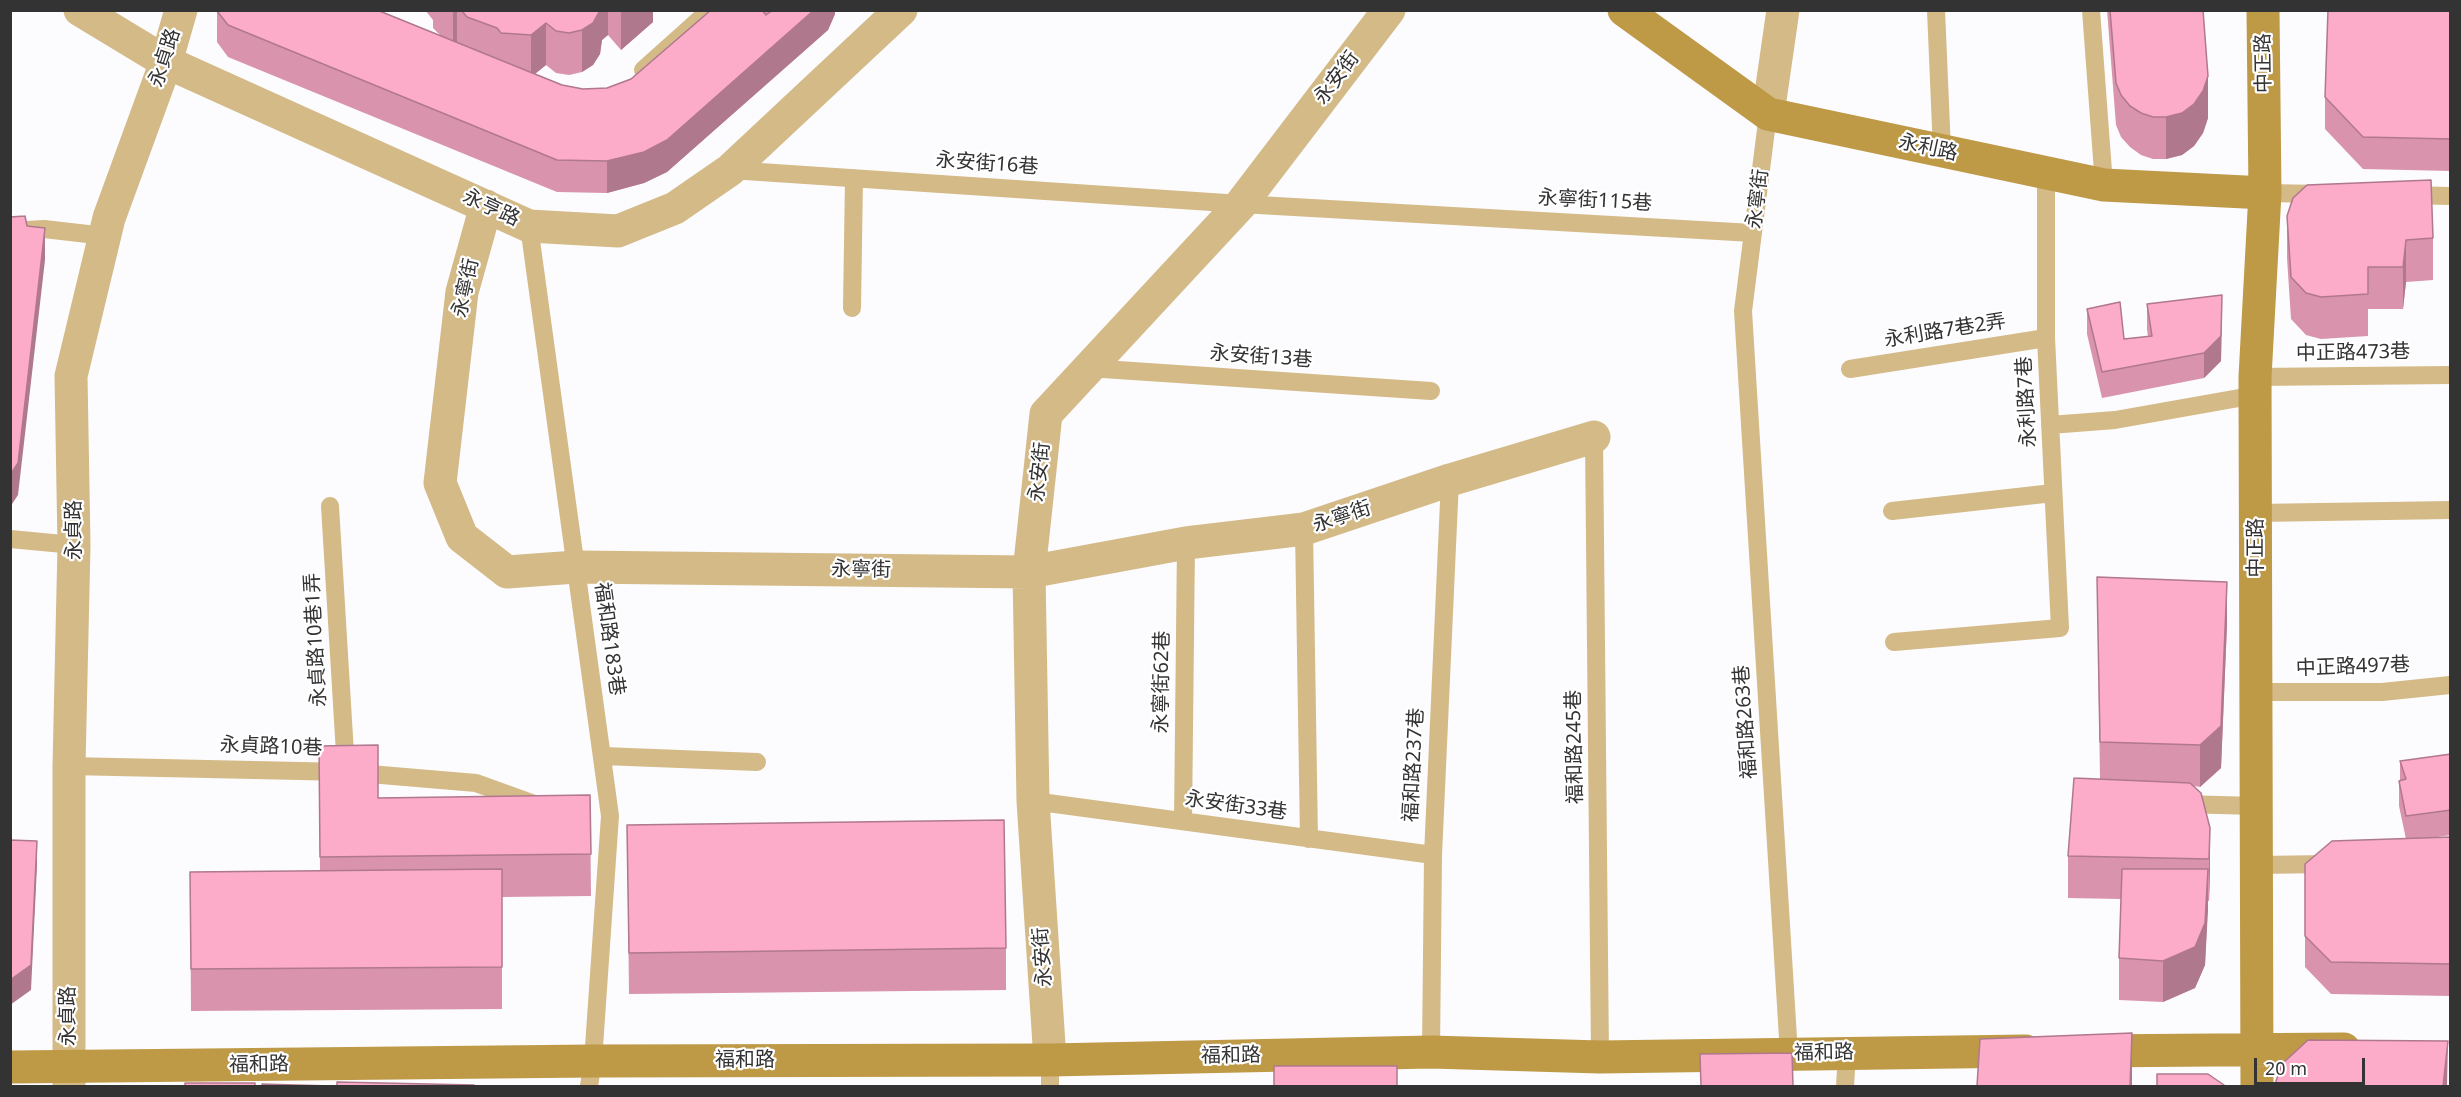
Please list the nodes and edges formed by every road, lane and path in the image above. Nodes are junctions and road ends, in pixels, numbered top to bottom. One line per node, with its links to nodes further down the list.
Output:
1 (80, 10): 11 (street, 永亨路)
2 (181, 10): 11 (street, 永貞路)
3 (710, 10): 12 (lane)
4 (1389, 10): 23 (street, 永安街)
5 (1624, 10): 13 (street, 永利路)
6 (1783, 10): 13 (street, 永寧街)
7 (1936, 10): 14 (lane)
8 (2091, 10): 18 (lane)
9 (2263, 10): 19 (street, 中正路)
10 (890, 14): 15 (street, 永亨路)
11 (165, 62): 24 (street, 永亨路); 29 (street, 永貞路)
12 (631, 80)
13 (1768, 114): 14 (street, 永利路); 28 (lane, 永寧街)
14 (1942, 151): 16 (street, 永利路)
15 (730, 170): 17 (lane, 永安街16巷); 26 (street, 永亨路)
16 (2046, 172): 18 (street, 永利路); 31 (lane, 永利路7巷)
17 (854, 178): 23 (lane, 永安街16巷); 30 (lane)
18 (2104, 185): 19 (street, 永利路)
19 (2265, 193): 20 (lane); 35 (street, 中正路)
20 (2346, 194)
21 (2392, 195): 22 (lane)
22 (2451, 196)
23 (1241, 204): 25 (lane, 永安街16巷); 32 (street, 永安街)
24 (486, 206): 26 (street, 永亨路); 50 (street, 永寧街)
25 (1434, 214): 28 (lane, 永寧街115巷)
26 (529, 226): 50 (lane, 福和路183巷)
27 (10, 231): 29 (lane)
28 (1753, 233): 36 (lane, 永寧街)
29 (105, 236): 49 (street, 永貞路)
30 (852, 308)
31 (2046, 338): 33 (lane, 永利路7巷2弄); 38 (lane, 永利路7巷)
32 (1088, 368): 37 (lane, 永安街13巷); 51 (street, 永安街)
33 (1850, 369)
34 (2451, 375): 35 (lane, 中正路473巷)
35 (2255, 386): 38 (lane, 中正路473巷); 45 (street, 中正路)
36 (1748, 388): 74 (lane, 福和路263巷)
37 (1431, 391)
38 (2050, 425): 41 (lane, 永利路7巷)
39 (1594, 436): 40 (street, 永寧街); 75 (lane, 福和路245巷)
40 (1449, 480): 46 (street, 永寧街); 67 (lane, 福和路237巷)
41 (2054, 493): 44 (lane); 52 (lane, 永利路7巷)
42 (330, 506): 58 (lane, 永貞路10巷1弄)
43 (2451, 510): 45 (lane)
44 (1892, 511)
45 (2256, 513): 54 (street, 中正路)
46 (1304, 529): 48 (street, 永寧街); 66 (lane)
47 (10, 539): 49 (lane)
48 (1186, 543): 51 (street, 永寧街); 65 (lane, 永寧街62巷)
49 (74, 545): 57 (street, 永貞路)
50 (576, 567): 51 (street, 永寧街); 55 (lane, 福和路183巷)
51 (1029, 572): 59 (street, 永安街)
52 (1894, 642)
53 (2451, 685): 54 (lane, 中正路497巷)
54 (2256, 692): 61 (street, 中正路)
55 (603, 756): 56 (lane); 64 (lane, 福和路183巷)
56 (757, 762)
57 (69, 766): 58 (lane, 永貞路10巷); 79 (street, 永貞路)
58 (346, 772): 62 (lane, 永貞路10巷)
59 (1033, 801): 65 (lane, 永安街33巷); 77 (street, 永安街)
60 (2163, 804): 61 (lane)
61 (2257, 806): 69 (street, 中正路)
62 (556, 809)
63 (589, 813): 64 (lane)
64 (610, 816): 78 (lane, 福和路183巷)
65 (1182, 821): 66 (lane, 永安街33巷)
66 (1309, 839): 67 (lane, 永安街33巷)
67 (1432, 855): 72 (lane, 福和路237巷)
68 (2350, 863): 69 (lane)
69 (2257, 865): 71 (street, 中正路)
70 (2379, 1048): 71 (street, 福和路)
71 (2258, 1049): 73 (street, 福和路); 81 (street, 中正路)
72 (1431, 1052): 75 (street, 福和路); 77 (street, 福和路)
73 (1846, 1053): 74 (street, 福和路); 80 (lane)
74 (1789, 1054): 75 (street, 福和路)
75 (1600, 1056)
76 (10, 1067): 79 (street, 福和路)
77 (1050, 1073): 78 (street, 福和路)
78 (591, 1074): 79 (street, 福和路)
79 (69, 1077)
80 (1845, 1086)
81 (2257, 1086)

